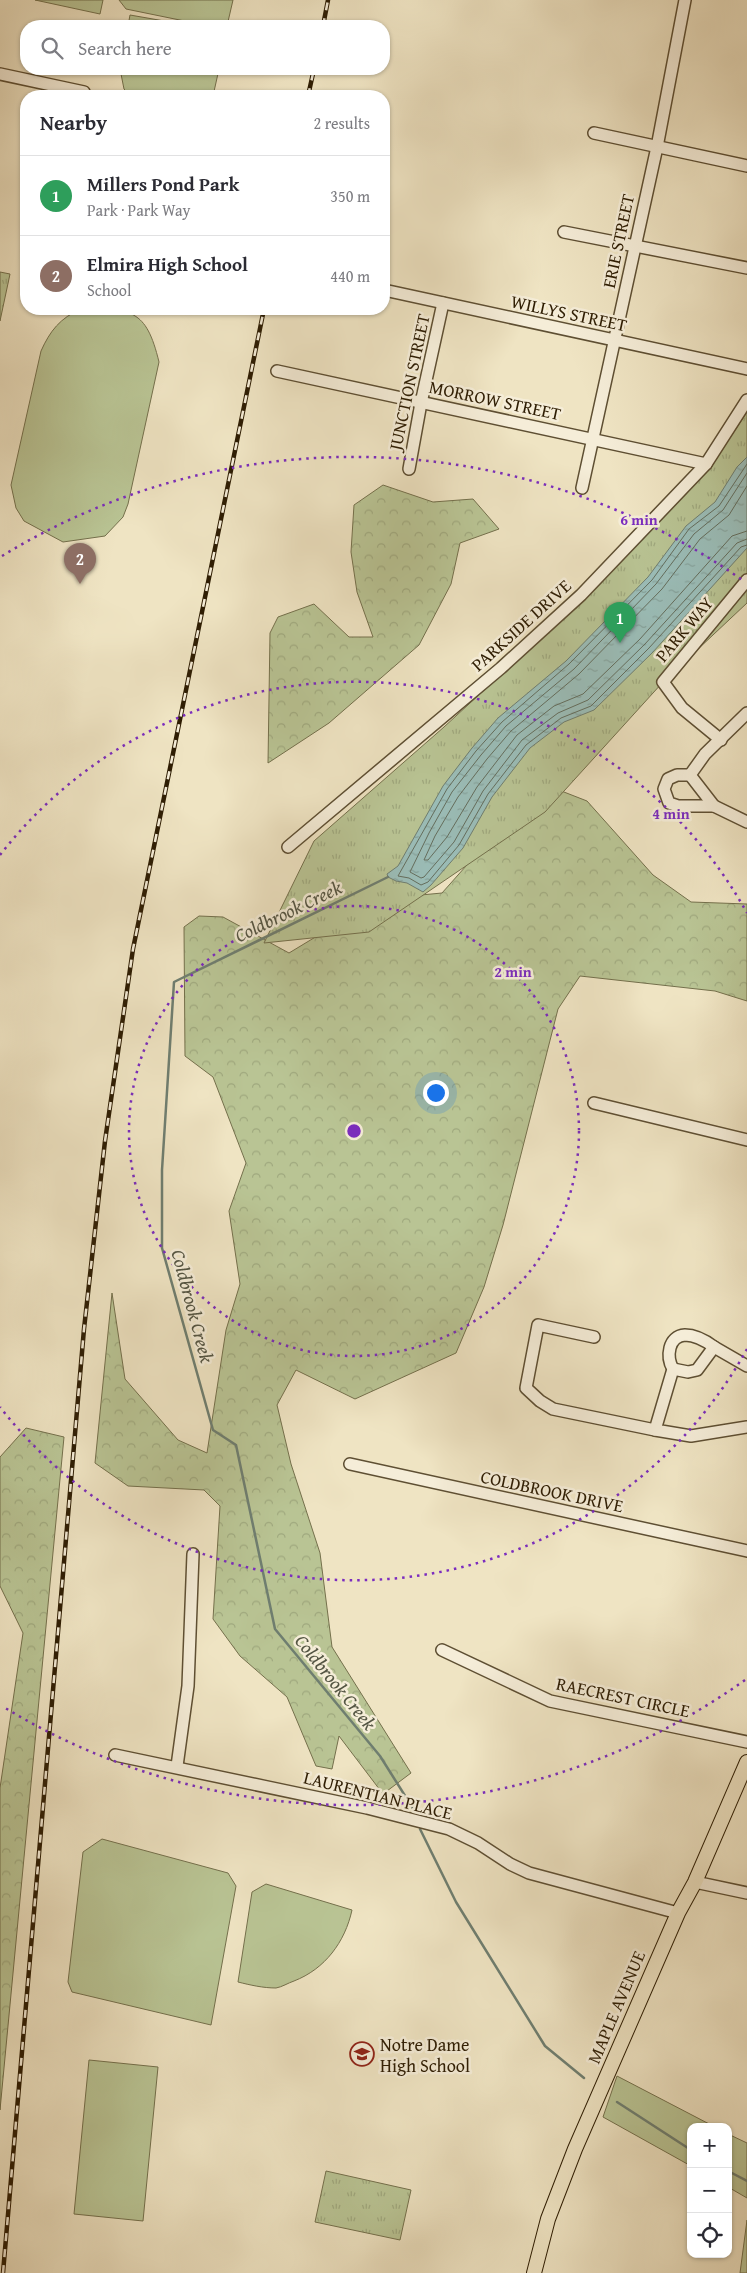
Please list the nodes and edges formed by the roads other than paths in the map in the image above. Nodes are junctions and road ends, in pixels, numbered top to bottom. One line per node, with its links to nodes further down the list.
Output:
1 (685, 0): 5 (street, ERIE STREET)
2 (0, 74): 3 (street)
3 (75, 90)
4 (594, 133): 5 (street)
5 (657, 147): 6 (street); 8 (street, ERIE STREET)
6 (747, 166)
7 (564, 232): 8 (street)
8 (633, 245): 9 (street); 12 (street, ERIE STREET)
9 (747, 268)
10 (390, 291): 11 (street, WILLYS STREET)
11 (444, 303): 12 (street, WILLYS STREET); 16 (street, JUNCTION STREET)
12 (615, 341): 13 (street, WILLYS STREET); 17 (street, ERIE STREET)
13 (747, 369)
14 (277, 371): 16 (street, MORROW STREET)
15 (747, 400): 18 (street, PARKSIDE DRIVE)
16 (421, 402): 17 (street, MORROW STREET); 19 (street, JUNCTION STREET)
17 (592, 439): 18 (street, MORROW STREET); 20 (street, ERIE STREET)
18 (706, 464): 27 (street, PARKSIDE DRIVE)
19 (409, 469)
20 (582, 488)
21 (747, 580): 23 (street, PARK WAY)
22 (747, 713): 23 (street)
23 (720, 740): 24 (street)
24 (690, 775): 25 (street); 25 (street)
25 (714, 806): 26 (street)
26 (747, 822)
27 (288, 847)
28 (594, 1103): 29 (street)
29 (747, 1140)
30 (594, 1337): 35 (street)
31 (714, 1347): 32 (street); 33 (street); 33 (street)
32 (747, 1366)
33 (673, 1369): 35 (street)
34 (747, 1427): 35 (street)
35 (655, 1430)
36 (350, 1464): 37 (street, COLDBROOK DRIVE)
37 (747, 1551)
38 (193, 1554): 43 (street)
39 (442, 1650): 40 (street, RAECREST CIRCLE)
40 (747, 1742)
41 (115, 1755): 43 (street, LAURENTIAN PLACE)
42 (747, 1762): 44 (main road, MAPLE AVENUE)
43 (177, 1766): 46 (street, LAURENTIAN PLACE)
44 (694, 1882): 45 (street); 46 (main road, MAPLE AVENUE)
45 (747, 1893)
46 (678, 1913): 47 (main road, MAPLE AVENUE)
47 (534, 2273)

